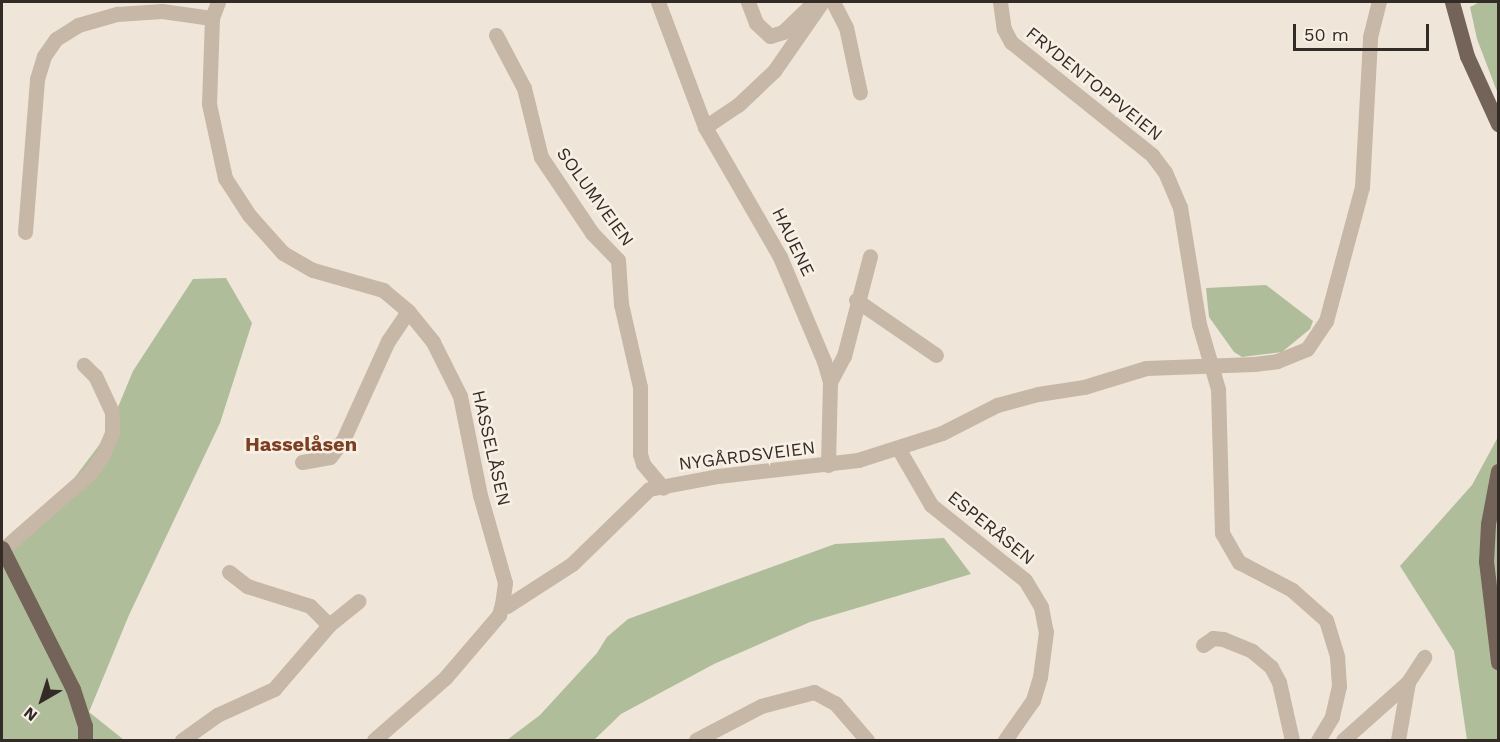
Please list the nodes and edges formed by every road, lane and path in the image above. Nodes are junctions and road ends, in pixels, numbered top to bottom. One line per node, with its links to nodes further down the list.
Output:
1 (218, 2): 11 (street, HASSELÅSEN)
2 (658, 2): 15 (street, HAUENE)
3 (748, 2): 4 (street)
4 (814, 2)
5 (822, 2): 15 (street)
6 (833, 2): 13 (street)
7 (1000, 2): 22 (street, FRYDENTOPPVEIEN)
8 (1379, 2): 22 (street, NYGÅRDSVEIEN)
9 (1452, 2): 14 (main road)
10 (119, 8): 11 (street); 16 (street)
11 (212, 18): 19 (street, HASSELÅSEN)
12 (496, 35): 28 (street, SOLUMVEIEN)
13 (860, 93)
14 (1498, 124)
15 (705, 127): 23 (street, HAUENE)
16 (25, 232)
17 (870, 256): 18 (street, HAUENE)
18 (856, 300): 20 (street); 23 (street, HAUENE)
19 (408, 311): 25 (street); 32 (street, HASSELÅSEN)
20 (936, 355)
21 (84, 365): 29 (street)
22 (1213, 365): 24 (street, NYGÅRDSVEIEN); 46 (street, FRYDENTOPPVEIEN)
23 (830, 382): 26 (street, HAUENE)
24 (898, 448): 26 (street, NYGÅRDSVEIEN); 44 (street, ESPERÅSEN)
25 (303, 462)
26 (828, 465): 28 (street, NYGÅRDSVEIEN)
27 (1498, 471): 36 (main road)
28 (663, 488): 32 (street, NYGÅRDSVEIEN)
29 (2, 549): 39 (main road)
30 (229, 572): 33 (street)
31 (359, 601): 33 (street)
32 (502, 604): 41 (street)
33 (328, 625): 40 (street)
34 (1203, 645): 45 (street)
35 (1424, 657): 37 (street)
36 (1498, 662)
37 (1408, 681): 38 (street); 47 (street)
38 (1348, 738)
39 (85, 741)
40 (182, 741)
41 (374, 741)
42 (696, 741): 43 (street)
43 (867, 741)
44 (1005, 741)
45 (1292, 741)
46 (1318, 741)
47 (1398, 741)

